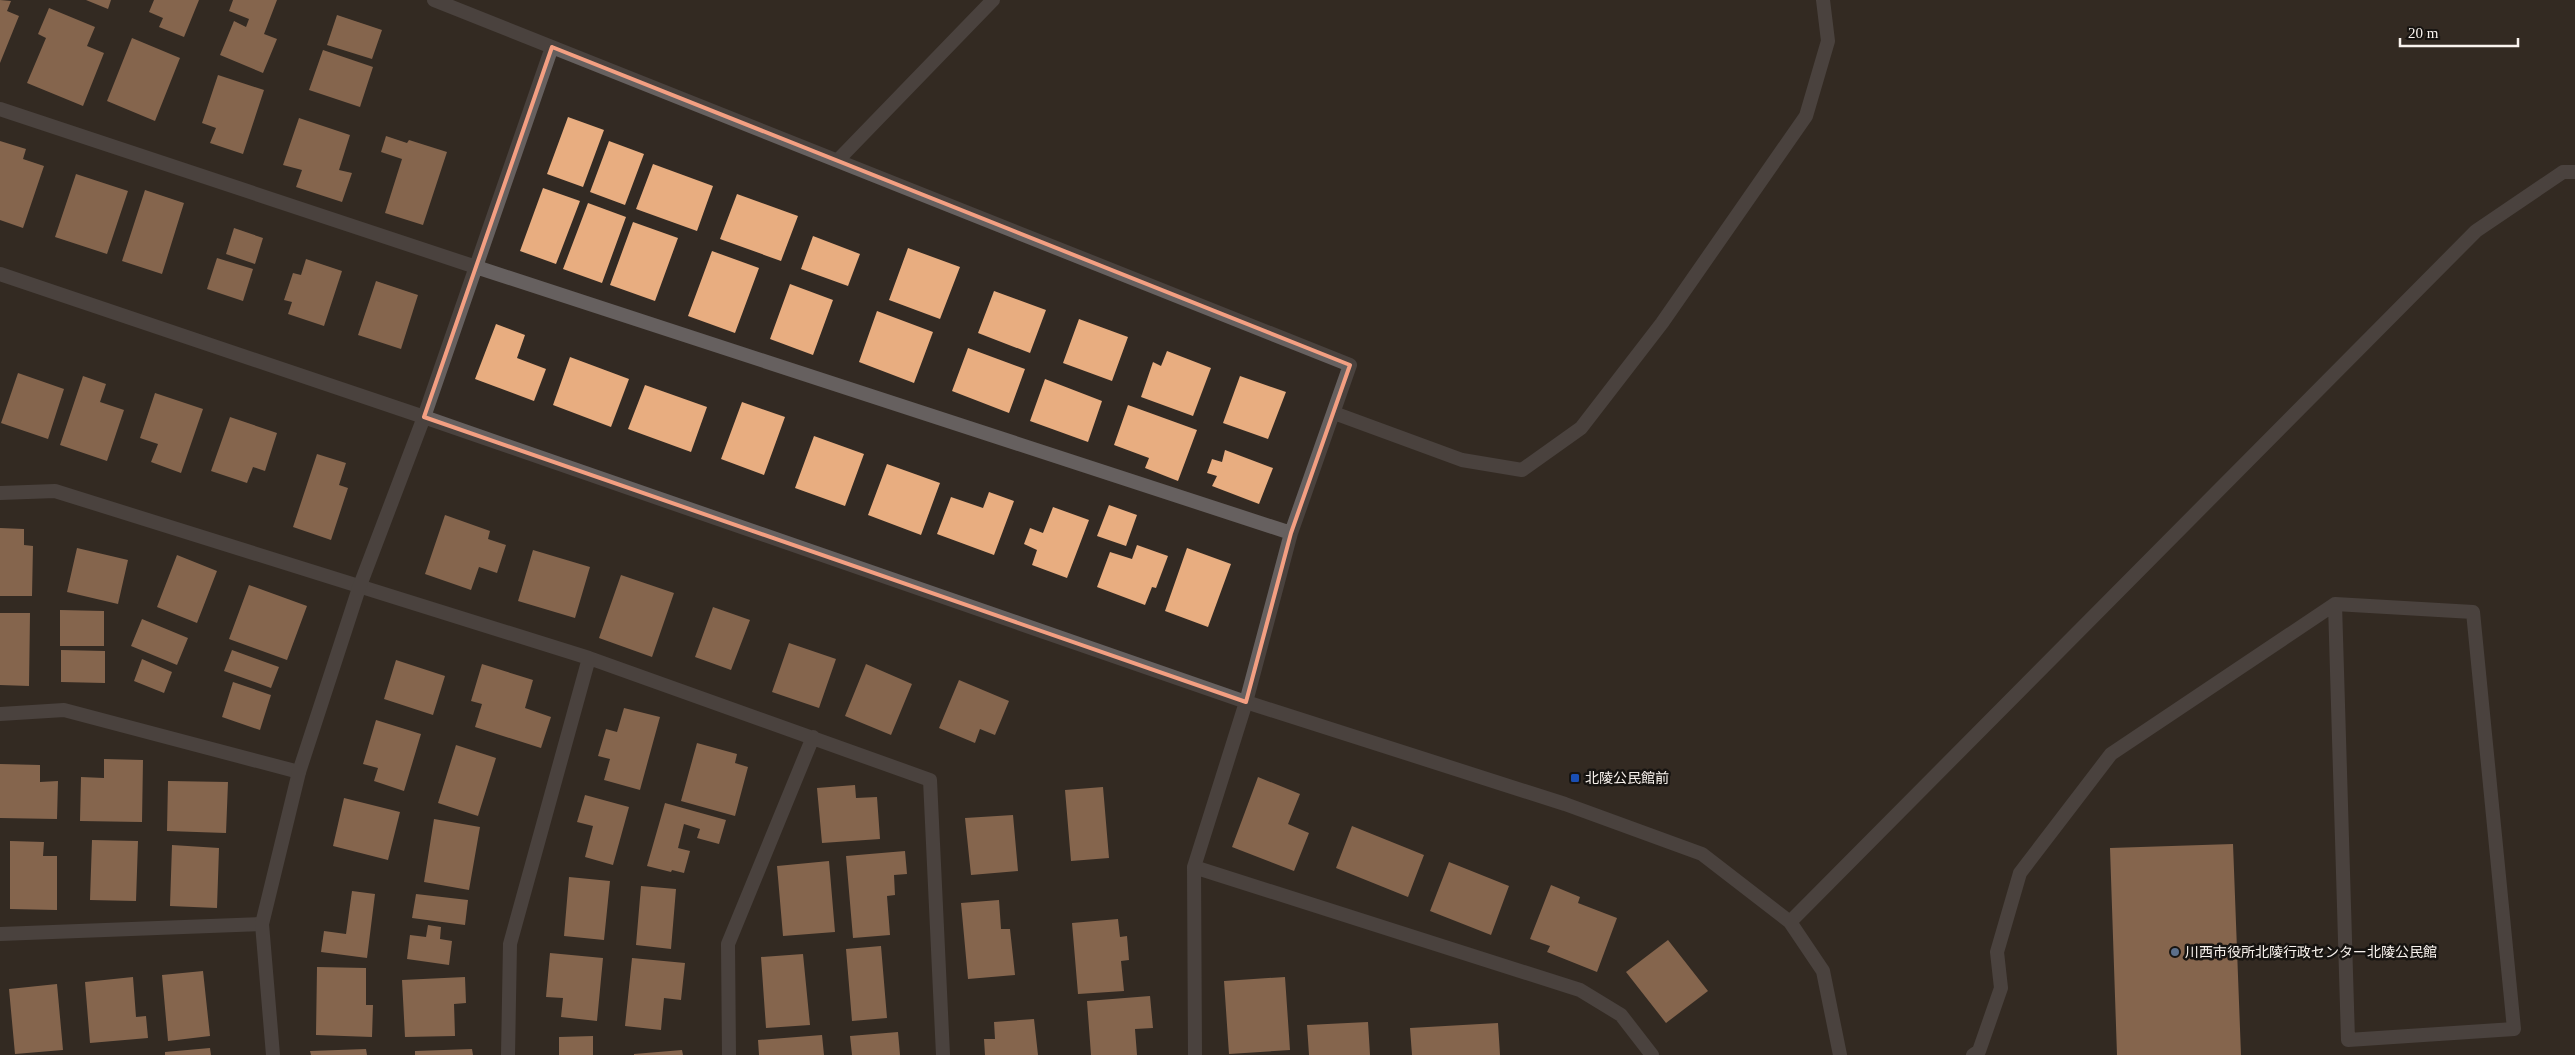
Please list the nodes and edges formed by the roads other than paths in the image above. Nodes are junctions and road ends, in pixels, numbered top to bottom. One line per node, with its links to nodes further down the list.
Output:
1 (434, 0): 4 (street)
2 (993, 0): 6 (street)
3 (1823, 0): 10 (street)
4 (552, 47): 6 (street); 8 (street)
5 (0, 109): 8 (street)
6 (838, 160): 10 (street)
7 (2575, 172): 22 (street)
8 (476, 267): 11 (street); 13 (street)
9 (0, 274): 11 (street)
10 (1334, 413): 13 (street)
11 (424, 417): 14 (street); 17 (street)
12 (0, 493): 14 (street)
13 (1291, 532): 17 (street)
14 (360, 588): 16 (street); 20 (street)
15 (2335, 604): 15 (street); 32 (street)
16 (589, 658): 19 (street); 26 (street)
17 (1246, 702): 21 (street); 22 (street)
18 (0, 714): 20 (street)
19 (813, 736): 27 (street); 28 (street)
20 (299, 772): 23 (street)
21 (1194, 867): 29 (street); 30 (street)
22 (1790, 922): 31 (street)
23 (262, 924): 24 (street); 25 (street)
24 (0, 934)
25 (273, 1055)
26 (508, 1055)
27 (729, 1055)
28 (943, 1055)
29 (1195, 1055)
30 (1652, 1055)
31 (1840, 1055)
32 (1973, 1055)

